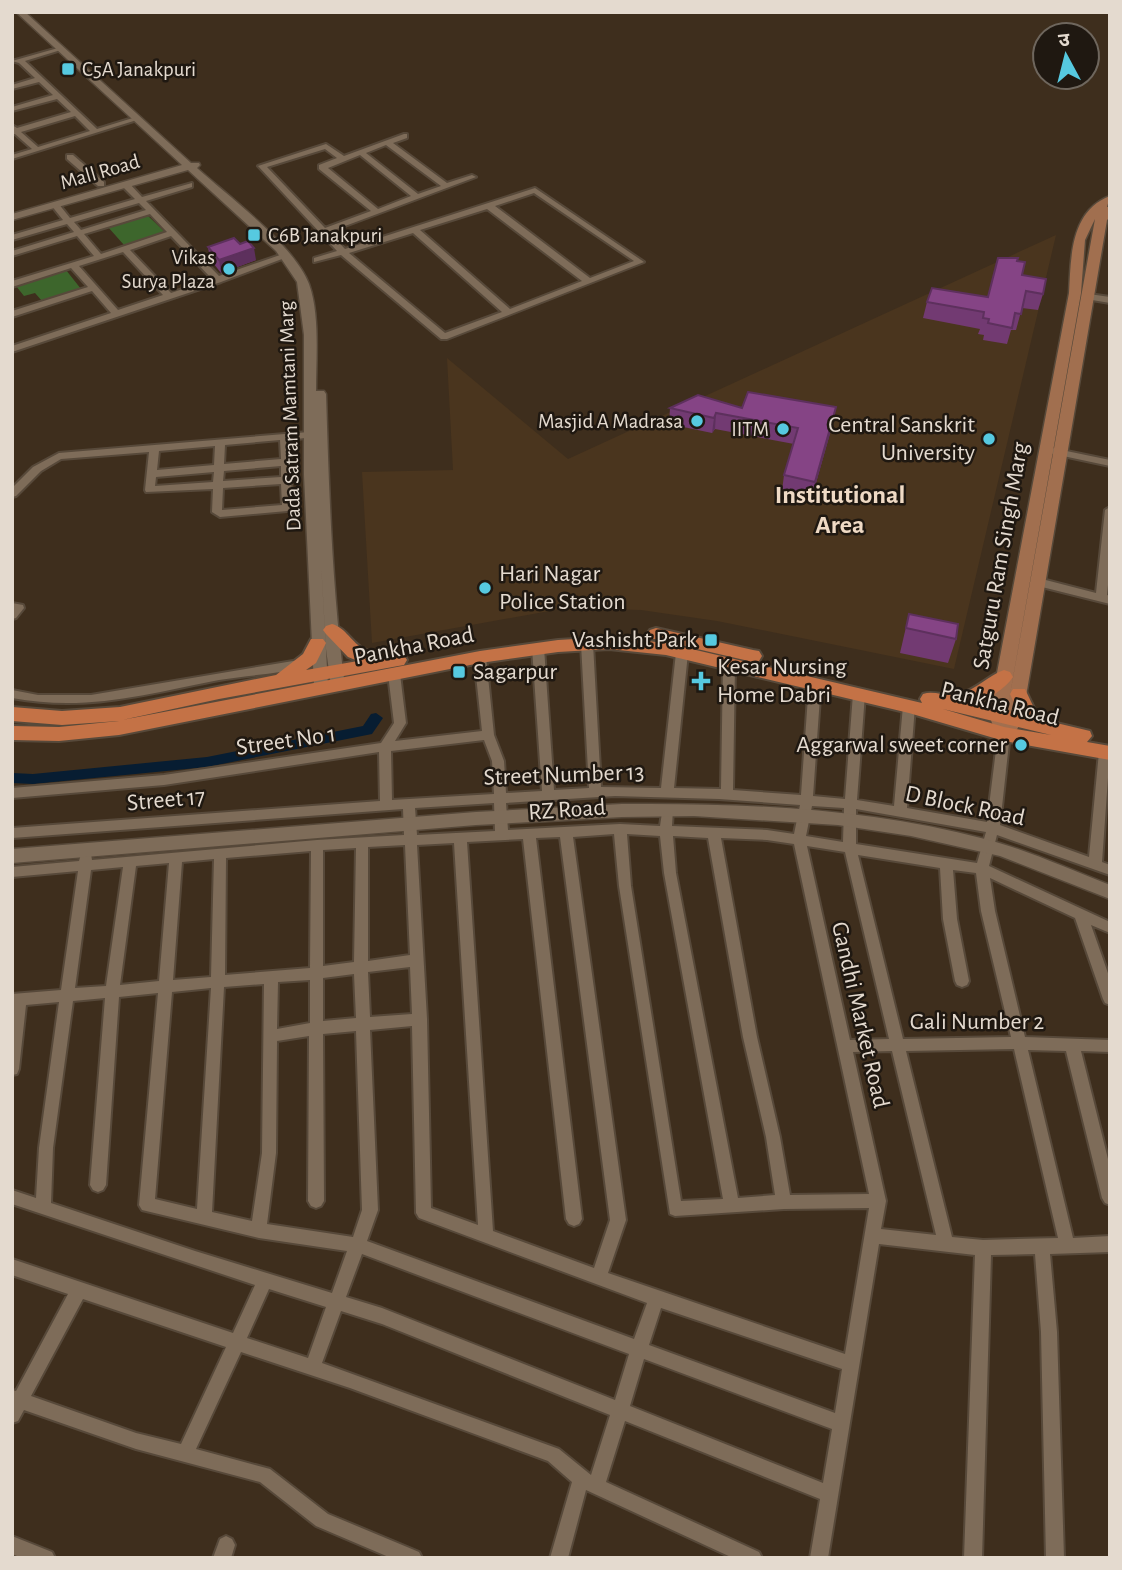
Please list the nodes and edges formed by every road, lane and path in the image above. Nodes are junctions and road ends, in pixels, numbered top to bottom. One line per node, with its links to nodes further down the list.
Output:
1 (20, 12): 2 (street, Dada Satram Mamtani Marg)
2 (27, 20): 3 (street, Dada Satram Mamtani Marg); 20 (street, Dada Satram Mamtani Marg)
3 (60, 49): 4 (street); 10 (street, Dada Satram Mamtani Marg)
4 (16, 61): 5 (street)
5 (40, 79): 6 (street); 7 (street)
6 (12, 87)
7 (58, 96): 8 (street); 9 (street)
8 (12, 109)
9 (76, 113): 11 (street); 12 (street)
10 (136, 118): 12 (street); 20 (street, Dada Satram Mamtani Marg)
11 (14, 130): 15 (street)
12 (95, 131): 15 (street)
13 (404, 135): 14 (street)
14 (387, 142): 16 (street); 25 (street)
15 (37, 150): 18 (street)
16 (360, 152): 19 (street); 26 (street)
17 (70, 157): 22 (street)
18 (12, 158)
19 (343, 159): 34 (street); 38 (street)
20 (190, 163): 22 (street, Mall Road); 23 (street, Mall Road); 45 (street, Dada Satram Mamtani Marg); 79 (street, Dada Satram Mamtani Marg)
21 (472, 177): 25 (street)
22 (101, 184): 31 (street, Mall Road)
23 (126, 185): 28 (street); 29 (street, Mall Road)
24 (189, 186): 28 (street)
25 (446, 187): 26 (street)
26 (417, 197): 34 (street)
27 (1110, 198): 64 (main road, Satguru Ram Singh Marg)
28 (140, 200): 33 (street); 36 (street)
29 (55, 205): 35 (street, Mall Road); 36 (street)
30 (489, 206): 37 (street); 50 (street); 50 (street)
31 (12, 209)
32 (1110, 210): 54 (main road, Satguru Ram Singh Marg)
33 (151, 211): 39 (street); 40 (street)
34 (377, 212): 38 (street)
35 (12, 217)
36 (68, 221): 39 (street); 41 (street)
37 (415, 230): 43 (street); 56 (street)
38 (324, 231): 43 (street)
39 (79, 233): 44 (street); 46 (street)
40 (172, 233): 42 (street); 49 (street)
41 (12, 238)
42 (124, 248): 46 (street); 53 (street)
43 (343, 252): 47 (street); 56 (street)
44 (12, 254)
45 (286, 256): 49 (street); 60 (street, Dada Satram Mamtani Marg)
46 (99, 257): 48 (street)
47 (317, 260)
48 (73, 265): 51 (street); 52 (street)
49 (218, 280): 53 (street)
50 (589, 281): 56 (street)
51 (12, 284)
52 (93, 288): 57 (street); 58 (street)
53 (169, 296): 58 (street)
54 (1089, 297): 55 (street); 65 (main road, Satguru Ram Singh Marg)
55 (1110, 300)
56 (508, 312)
57 (12, 314)
58 (117, 314): 59 (street)
59 (12, 349)
60 (309, 435): 61 (street); 80 (street, Dada Satram Mamtani Marg)
61 (285, 438): 62 (street); 66 (street)
62 (220, 443): 63 (street); 68 (street)
63 (154, 448): 69 (street); 72 (street)
64 (1045, 450): 65 (street); 88 (main road, Satguru Ram Singh Marg)
65 (1061, 453): 67 (street); 75 (main road, Satguru Ram Singh Marg)
66 (286, 462): 68 (street); 70 (street)
67 (1110, 463)
68 (219, 468): 69 (street); 71 (street)
69 (152, 474): 71 (street)
70 (286, 481): 71 (street); 71 (street)
71 (219, 484)
72 (12, 494)
73 (1110, 510): 74 (street)
74 (1108, 550): 76 (street)
75 (1038, 582): 76 (street); 92 (main road, Satguru Ram Singh Marg)
76 (1105, 599)
77 (12, 607): 78 (street)
78 (12, 615)
79 (332, 630): 86 (main road); 87 (street, Dada Satram Mamtani Marg)
80 (317, 643): 87 (main road)
81 (587, 644): 82 (main road, Pankha Road); 83 (main road, Pankha Road); 103 (street)
82 (538, 648): 84 (main road, Pankha Road); 105 (street)
83 (682, 653): 85 (main road, Pankha Road); 106 (street)
84 (480, 657): 86 (main road, Pankha Road); 99 (street)
85 (729, 664): 89 (main road, Pankha Road); 104 (street)
86 (389, 668): 87 (main road, Pankha Road); 93 (main road, Pankha Road); 100 (street)
87 (324, 676): 90 (street); 95 (main road, Pankha Road); 98 (main road, Pankha Road)
88 (1004, 677): 93 (main road); 96 (main road, Satguru Ram Singh Marg)
89 (815, 683): 91 (main road, Pankha Road); 110 (street, Gandhi Market Road)
90 (12, 694)
91 (859, 694): 94 (main road, Pankha Road); 112 (street)
92 (1019, 694): 96 (main road, Satguru Ram Singh Marg); 97 (main road)
93 (949, 704): 96 (main road, Pankha Road)
94 (909, 706): 96 (main road, Pankha Road); 113 (street)
95 (12, 713)
96 (1005, 723): 97 (main road, Pankha Road); 101 (main road, Pankha Road); 114 (street)
97 (1043, 726): 101 (main road, Pankha Road)
98 (12, 733)
99 (488, 735): 100 (street, Street No 1); 109 (street)
100 (385, 747): 102 (street, Street No 1); 108 (street)
101 (1108, 749): 135 (street)
102 (12, 793)
103 (595, 793): 105 (street, Street Number 13); 106 (street, Street Number 13)
104 (727, 795): 106 (street, Street Number 13); 110 (street, Street Number 13)
105 (548, 796): 109 (street, Street Number 13)
106 (667, 801): 109 (street); 110 (street); 116 (street)
107 (409, 804): 108 (street, Street Number 13); 109 (street, Street Number 13); 117 (street)
108 (386, 805): 111 (street, Street Number 13)
109 (500, 806): 117 (street); 122 (street)
110 (805, 807): 112 (street); 124 (street, Gandhi Market Road)
111 (324, 809): 118 (street, Street 17)
112 (851, 812): 113 (street, D Block Road); 127 (street); 128 (street)
113 (900, 813): 114 (street, D Block Road)
114 (993, 828): 127 (street); 135 (street, D Block Road)
115 (620, 829): 116 (street, RZ Road); 119 (street, RZ Road); 170 (street)
116 (666, 831): 120 (street, RZ Road); 170 (street)
117 (410, 832): 123 (street, RZ Road); 125 (street, RZ Road); 132 (street); 142 (street)
118 (12, 833)
119 (566, 833): 121 (street, RZ Road); 183 (street)
120 (714, 834): 124 (street, RZ Road); 168 (street)
121 (528, 835): 122 (street, RZ Road); 172 (street)
122 (502, 836): 123 (street, RZ Road)
123 (460, 838): 174 (street)
124 (799, 840): 128 (street, RZ Road); 160 (street, Gandhi Market Road)
125 (362, 842): 126 (street, RZ Road); 143 (street)
126 (317, 845): 129 (street, RZ Road); 144 (street)
127 (988, 846): 136 (street); 139 (street)
128 (850, 848): 134 (street, RZ Road); 158 (street)
129 (220, 853): 131 (street, RZ Road); 146 (street)
130 (12, 856): 132 (street)
131 (177, 857): 133 (street, RZ Road); 148 (street)
132 (86, 858): 133 (street, RZ Road); 138 (street, RZ Road); 150 (street)
133 (130, 862): 149 (street)
134 (946, 863): 136 (street, RZ Road); 147 (street)
135 (1095, 864): 137 (street, D Block Road)
136 (982, 869): 140 (street, RZ Road); 157 (street)
137 (1110, 870)
138 (12, 872)
139 (1110, 892)
140 (1081, 916): 141 (street, RZ Road); 151 (street)
141 (1110, 928)
142 (417, 960): 143 (street); 153 (street)
143 (361, 968): 144 (street); 154 (street)
144 (318, 973): 145 (street); 155 (street)
145 (271, 976): 146 (street); 156 (street)
146 (218, 980): 148 (street); 171 (street)
147 (962, 981)
148 (166, 985): 149 (street); 171 (street)
149 (112, 992): 150 (street); 163 (street)
150 (66, 995): 152 (street); 169 (street)
151 (1110, 999)
152 (16, 1000): 162 (street)
153 (420, 1019): 154 (street); 174 (street)
154 (363, 1024): 155 (street); 178 (street)
155 (318, 1028): 156 (street); 166 (street)
156 (270, 1036): 173 (street)
157 (1018, 1043): 158 (street, Gali Number 2); 159 (street, Gali Number 2); 180 (street)
158 (899, 1044): 160 (street, Gali Number 2); 176 (street)
159 (1072, 1045): 161 (street, Gali Number 2); 165 (street)
160 (845, 1046): 167 (street, Gandhi Market Road)
161 (1110, 1046)
162 (12, 1069)
163 (98, 1185)
164 (12, 1197): 169 (street)
165 (1110, 1198)
166 (316, 1201)
167 (878, 1201): 168 (street); 175 (street)
168 (784, 1202): 170 (street)
169 (43, 1205): 184 (street)
170 (732, 1206)
171 (204, 1216): 173 (street)
172 (574, 1219)
173 (260, 1230): 178 (street)
174 (486, 1236): 183 (street)
175 (872, 1236): 176 (street); 190 (street)
176 (946, 1243): 181 (street)
177 (1110, 1244): 180 (street)
178 (358, 1245): 187 (street); 189 (street)
179 (1042, 1245): 180 (street); 181 (street); 205 (street)
180 (1067, 1245)
181 (983, 1248): 204 (street)
182 (12, 1267): 185 (street)
183 (599, 1278): 186 (street)
184 (265, 1280): 187 (street); 188 (street)
185 (79, 1290): 188 (street); 192 (street)
186 (656, 1299): 189 (street); 190 (street)
187 (336, 1302): 191 (street); 193 (street)
188 (236, 1343): 191 (street); 195 (street)
189 (638, 1349): 193 (street); 194 (street)
190 (851, 1364): 194 (street)
191 (312, 1368): 196 (street)
192 (15, 1405): 195 (street)
193 (621, 1412): 196 (street); 197 (street)
194 (841, 1424): 197 (street)
195 (185, 1454): 200 (street)
196 (589, 1482): 201 (street); 202 (street)
197 (830, 1494): 203 (street)
198 (12, 1545): 199 (street)
199 (46, 1558)
200 (413, 1558)
201 (559, 1558)
202 (753, 1558)
203 (819, 1558)
204 (973, 1558)
205 (1055, 1558)

